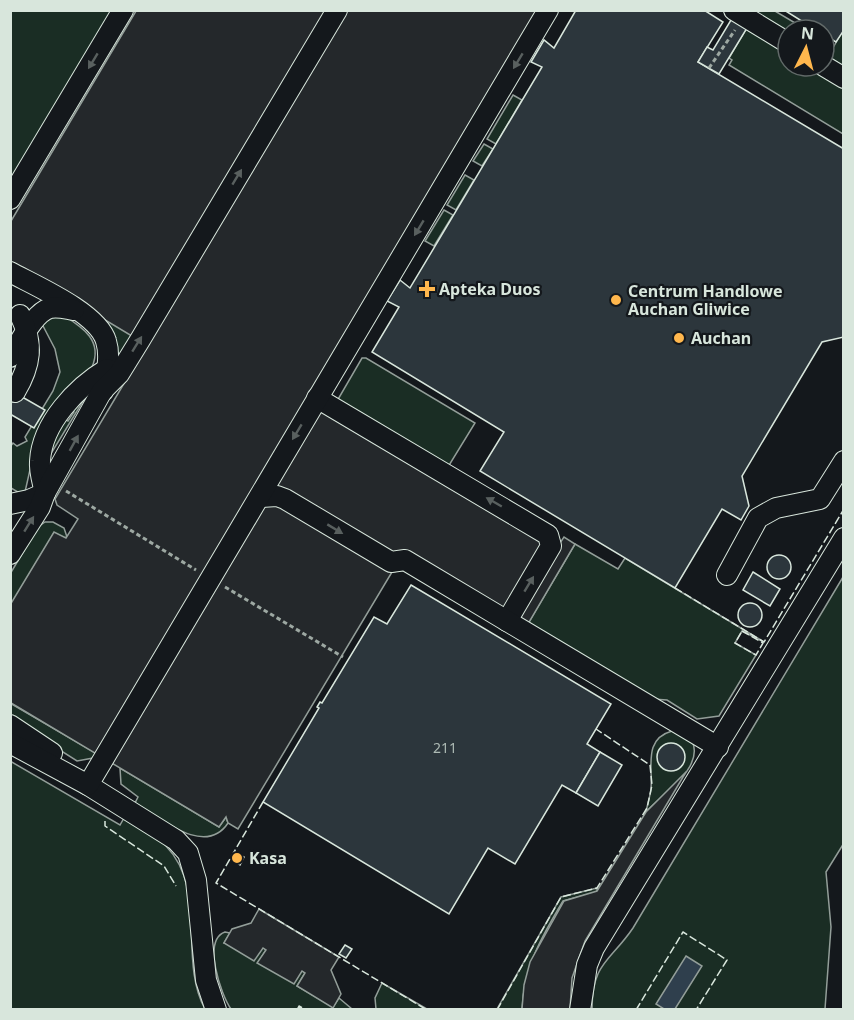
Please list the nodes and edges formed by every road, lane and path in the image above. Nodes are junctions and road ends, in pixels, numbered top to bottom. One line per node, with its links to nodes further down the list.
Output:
1 (123, 10): 7 (lane, one-way to 7)
2 (337, 10): 13 (lane, one-way to 2)
3 (548, 10): 15 (lane, one-way to 15)
4 (739, 13): 5 (lane); 6 (path)
5 (776, 36)
6 (709, 68)
7 (10, 199)
8 (11, 272): 9 (lane); 10 (lane)
9 (77, 311): 10 (lane); 12 (lane)
10 (19, 324): 11 (lane); 14 (lane)
11 (10, 357)
12 (107, 369): 13 (lane); 17 (lane)
13 (102, 391): 17 (lane, one-way to 13)
14 (15, 392)
15 (317, 398): 18 (lane, one-way to 18); 23 (lane, one-way to 15)
16 (843, 461): 22 (lane)
17 (45, 493): 19 (lane); 21 (lane, one-way to 17)
18 (261, 497): 23 (lane, one-way to 23); 27 (lane)
19 (10, 504)
20 (843, 538): 26 (lane)
21 (10, 554)
22 (727, 576)
23 (507, 621): 26 (lane)
24 (10, 725): 27 (lane)
25 (10, 743): 27 (lane)
26 (718, 747): 29 (lane)
27 (83, 782): 28 (lane)
28 (216, 1010)
29 (580, 1010)

